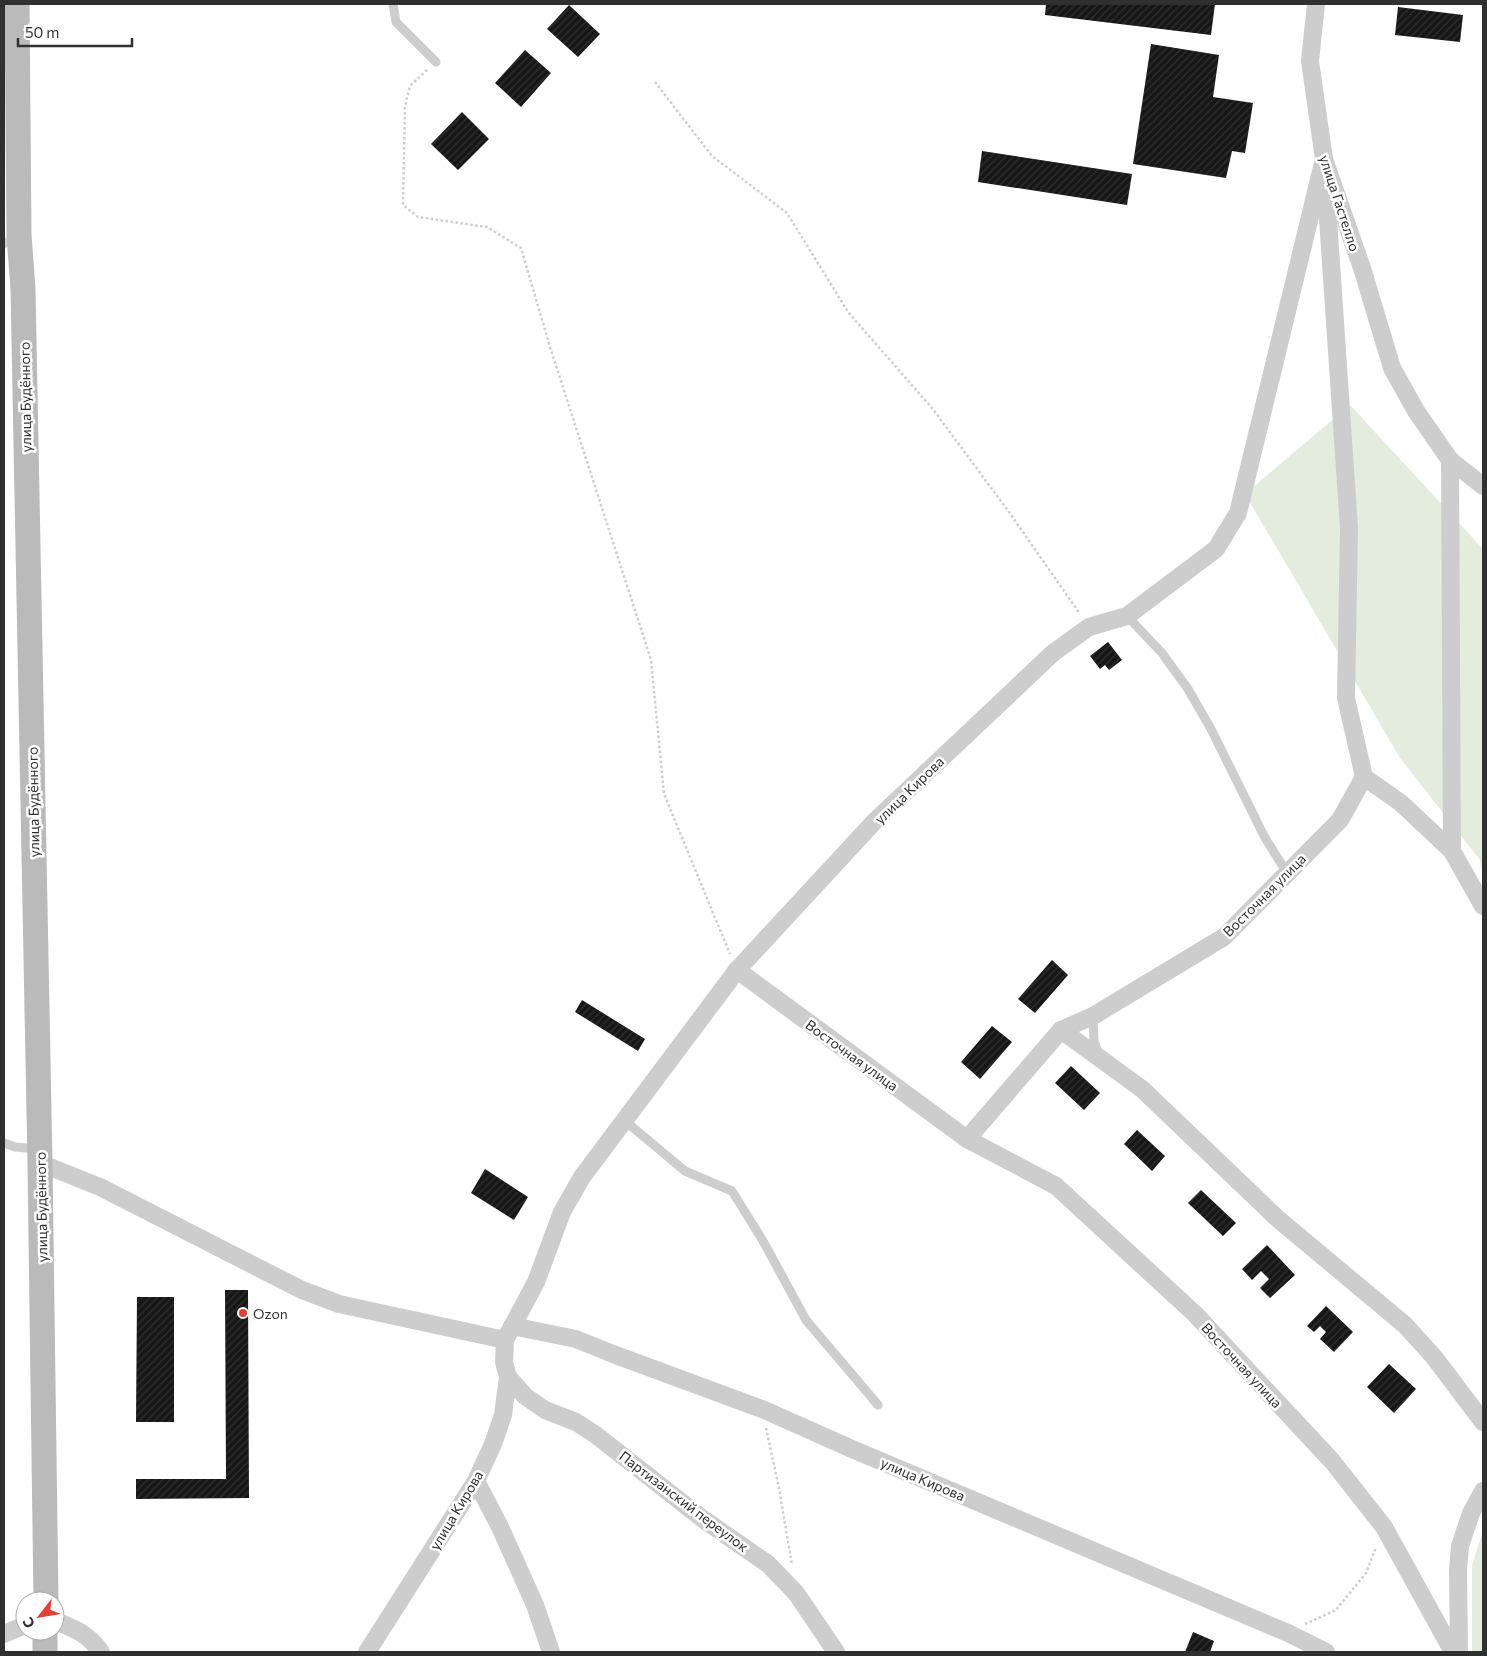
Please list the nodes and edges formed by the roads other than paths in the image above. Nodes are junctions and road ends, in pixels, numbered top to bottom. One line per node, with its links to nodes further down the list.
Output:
1 (17, 4): 6 (main road, улица Будённого)
2 (393, 4): 4 (lane)
3 (1316, 4): 5 (street, улица Гастелло)
4 (436, 62)
5 (1324, 159): 7 (street, улица Гастелло); 9 (street, улица Кирова); 10 (street)
6 (11, 239): 21 (main road, улица Будённого)
7 (1450, 460): 8 (street, улица Гастелло); 11 (street)
8 (1483, 486)
9 (1127, 616): 12 (lane); 14 (street, улица Кирова)
10 (1364, 777): 11 (street); 12 (street, Восточная улица)
11 (1452, 852): 13 (street)
12 (1287, 873): 15 (street, Восточная улица)
13 (1483, 906)
14 (736, 970): 18 (street, улица Кирова); 19 (street, Восточная улица)
15 (1093, 1016): 16 (street, Восточная улица); 17 (lane)
16 (1061, 1030): 17 (street); 19 (street, Восточная улица)
17 (1101, 1059): 25 (street)
18 (624, 1120): 22 (street, улица Кирова); 24 (lane)
19 (967, 1140): 35 (street, Восточная улица)
20 (4, 1143): 21 (lane)
21 (40, 1156): 22 (street); 28 (main road, улица Будённого)
22 (509, 1333): 23 (street, улица Кирова); 34 (street, улица Кирова)
23 (508, 1377): 26 (street, улица Кирова); 33 (street, Партизанский переулок)
24 (878, 1405)
25 (1483, 1422)
26 (476, 1481): 31 (street, улица Кирова); 32 (street)
27 (1483, 1491): 36 (street)
28 (46, 1591)
29 (65, 1625): 30 (street)
30 (101, 1652)
31 (367, 1652)
32 (551, 1652)
33 (836, 1652)
34 (1326, 1652)
35 (1453, 1652)
36 (1459, 1652)

